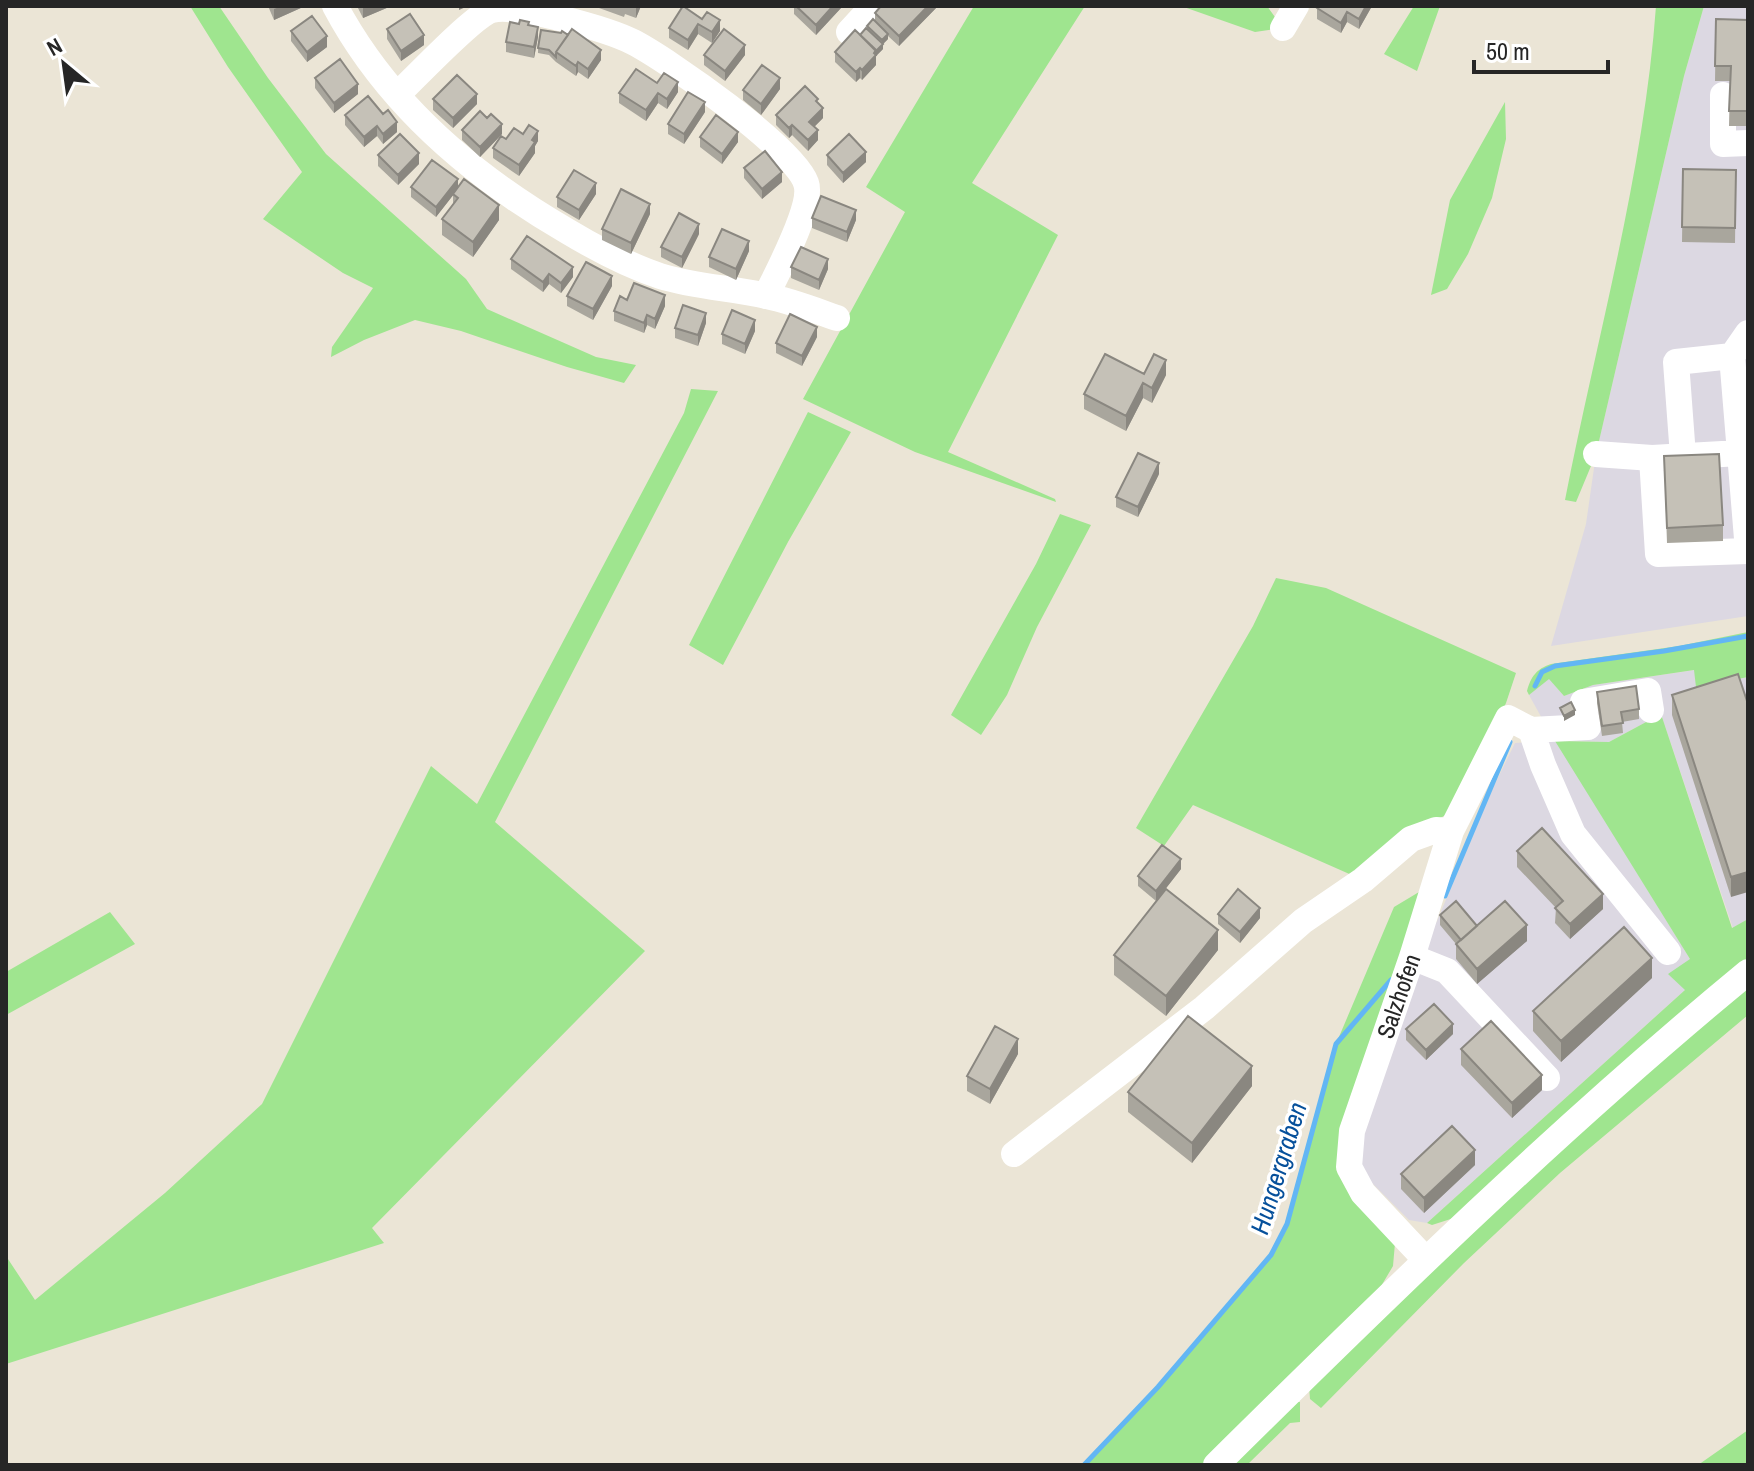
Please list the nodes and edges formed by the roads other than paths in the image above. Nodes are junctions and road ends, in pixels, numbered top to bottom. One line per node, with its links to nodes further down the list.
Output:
1 (335, 6): 4 (street)
2 (873, 6): 3 (street)
3 (849, 32)
4 (397, 95): 7 (street); 7 (street)
5 (1723, 95): 6 (street)
6 (1748, 143)
7 (766, 296): 8 (street)
8 (837, 318)
9 (1748, 333): 10 (street)
10 (1732, 356): 11 (street); 13 (street)
11 (1744, 453): 13 (street); 14 (street)
12 (1596, 454): 14 (street)
13 (1683, 456): 14 (street)
14 (1652, 458)
15 (1651, 710): 16 (street)
16 (1531, 730): 17 (street, Salzhofen); 18 (street)
17 (1451, 831): 19 (street, Salzhofen); 22 (street)
18 (1668, 952)
19 (1412, 957): 21 (street); 23 (street, Salzhofen)
20 (1748, 972): 23 (street)
21 (1547, 1078)
22 (1014, 1154)
23 (1425, 1259): 24 (street)
24 (1216, 1465)

